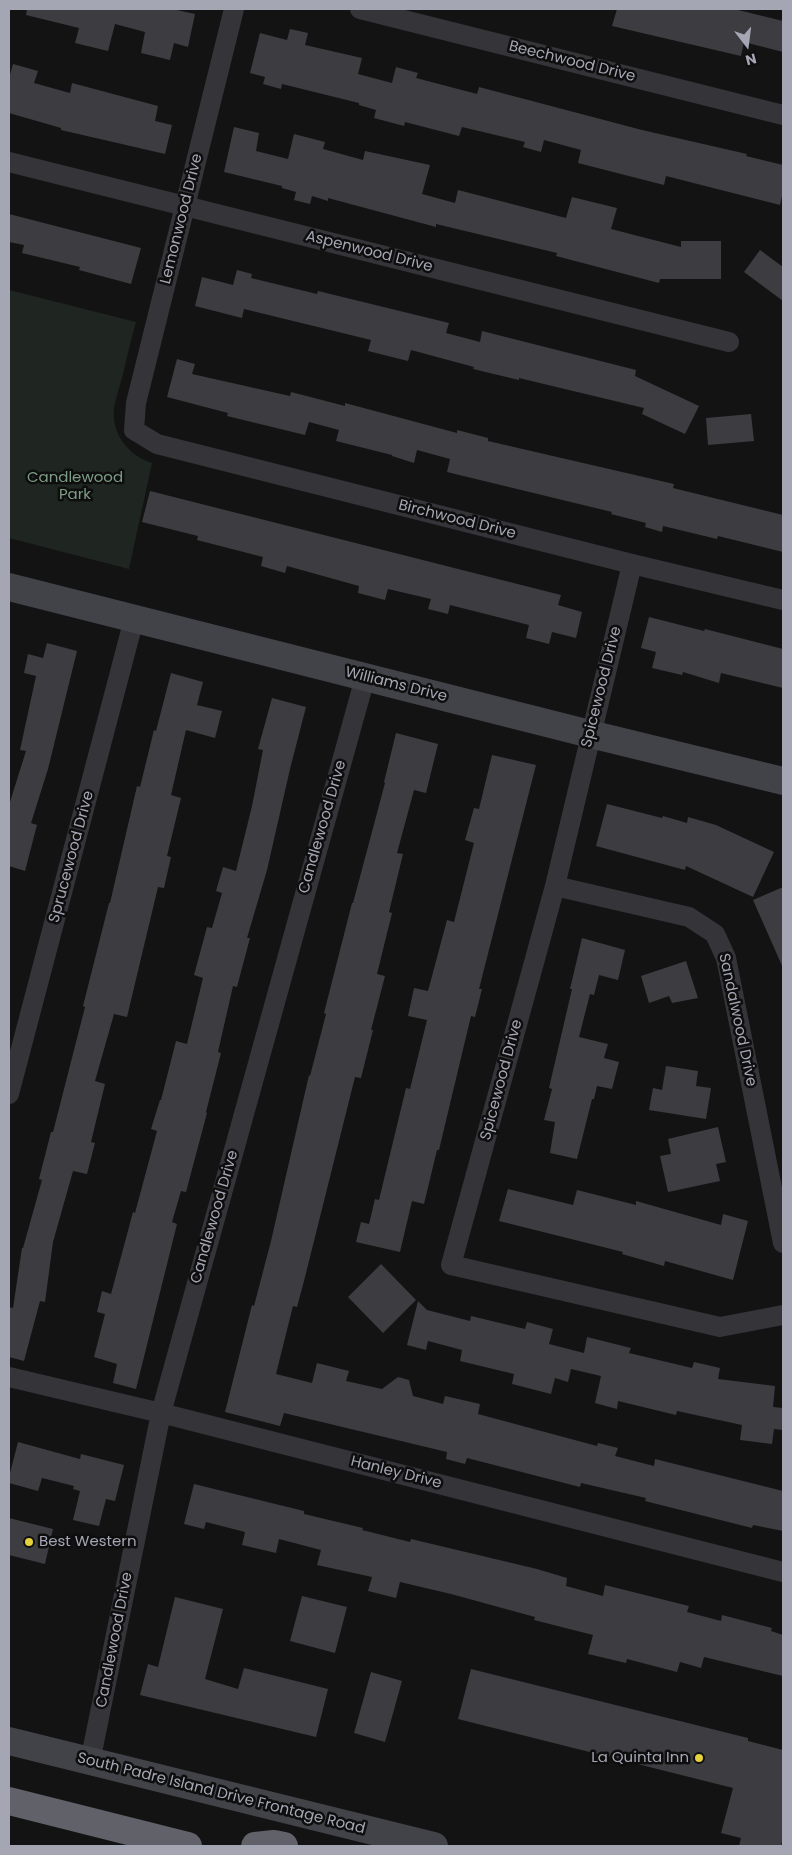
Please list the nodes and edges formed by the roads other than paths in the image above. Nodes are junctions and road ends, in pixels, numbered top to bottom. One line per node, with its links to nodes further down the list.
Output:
1 (234, 9): 5 (street, Lemonwood Drive)
2 (360, 9): 3 (street, Beechwood Drive)
3 (783, 115)
4 (9, 162): 5 (street, Aspenwood Drive)
5 (186, 207): 6 (street, Aspenwood Drive); 7 (street, Lemonwood Drive)
6 (729, 342)
7 (134, 430): 8 (street, Birchwood Drive)
8 (632, 564): 10 (street, Birchwood Drive); 13 (street, Spicewood Drive)
9 (9, 587): 11 (street, Williams Drive)
10 (783, 600)
11 (134, 619): 12 (street, Williams Drive); 16 (street, Sprucewood Drive)
12 (365, 678): 13 (street, Williams Drive); 20 (street, Candlewood Drive)
13 (590, 734): 14 (street, Williams Drive); 15 (street, Spicewood Drive)
14 (783, 781)
15 (554, 886): 17 (street, Sandalwood Drive); 18 (street, Spicewood Drive)
16 (9, 1094)
17 (783, 1243)
18 (783, 1315)
19 (9, 1377): 20 (street, Hanley Drive)
20 (161, 1413): 21 (street, Hanley Drive); 23 (street, Candlewood Drive)
21 (783, 1572)
22 (9, 1741): 23 (street, South Padre Island Drive Frontage Road)
23 (90, 1762): 28 (street, South Padre Island Drive Frontage Road)
24 (9, 1801): 25 (highway)
25 (188, 1846)
26 (255, 1846): 27 (highway)
27 (284, 1846)
28 (434, 1846)

